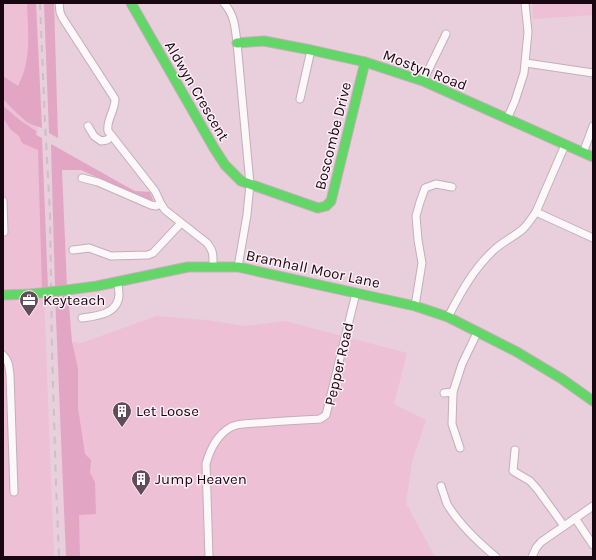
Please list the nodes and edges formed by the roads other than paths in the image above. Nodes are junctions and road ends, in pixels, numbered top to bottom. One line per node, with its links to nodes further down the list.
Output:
1 (59, 3): 16 (street)
2 (130, 3): 21 (street, Aldwyn Crescent)
3 (224, 3): 6 (street, Aldwyn Crescent)
4 (525, 3): 9 (street)
5 (446, 34): 11 (street)
6 (237, 43): 7 (street, Mostyn Road); 21 (street, Aldwyn Crescent)
7 (311, 50): 8 (street, Mostyn Road); 12 (street)
8 (365, 62): 11 (street, Mostyn Road); 21 (street, Boscombe Drive)
9 (526, 63): 10 (street); 13 (street)
10 (593, 73)
11 (423, 81): 13 (street, Mostyn Road)
12 (300, 99)
13 (507, 119): 17 (street, Mostyn Road)
14 (88, 126): 16 (street)
15 (593, 126): 18 (street)
16 (112, 136): 24 (street)
17 (565, 145): 18 (street, Mostyn Road); 25 (street)
18 (583, 153): 19 (street, Mostyn Road)
19 (593, 157)
20 (82, 178): 24 (street)
21 (250, 184): 30 (street, Aldwyn Crescent)
22 (452, 186): 35 (street)
23 (3, 201): 27 (street)
24 (161, 204): 26 (street)
25 (536, 212): 28 (street); 36 (street)
26 (181, 223): 29 (street); 31 (street)
27 (4, 232)
28 (593, 238)
29 (74, 250)
30 (238, 266): 31 (street, Bramhall Moor Lane); 33 (street, Bramhall Moor Lane)
31 (213, 267): 32 (street, Bramhall Moor Lane)
32 (118, 282): 34 (street, Bramhall Moor Lane, bridge); 37 (street)
33 (356, 293): 35 (street, Bramhall Moor Lane); 51 (street, Pepper Road)
34 (3, 296)
35 (415, 306): 36 (street, Bramhall Moor Lane)
36 (448, 317): 38 (street, Bramhall Moor Lane)
37 (82, 318)
38 (477, 332): 40 (street); 42 (street, Bramhall Moor Lane)
39 (3, 355): 46 (street)
40 (453, 392): 41 (street); 43 (street)
41 (444, 393)
42 (593, 401)
43 (460, 448)
44 (515, 450): 49 (street)
45 (441, 486): 52 (street)
46 (14, 492)
47 (593, 506): 48 (street)
48 (575, 518): 49 (street); 50 (street)
49 (564, 526): 53 (street)
50 (593, 545)
51 (210, 557)
52 (496, 557)
53 (532, 557)

